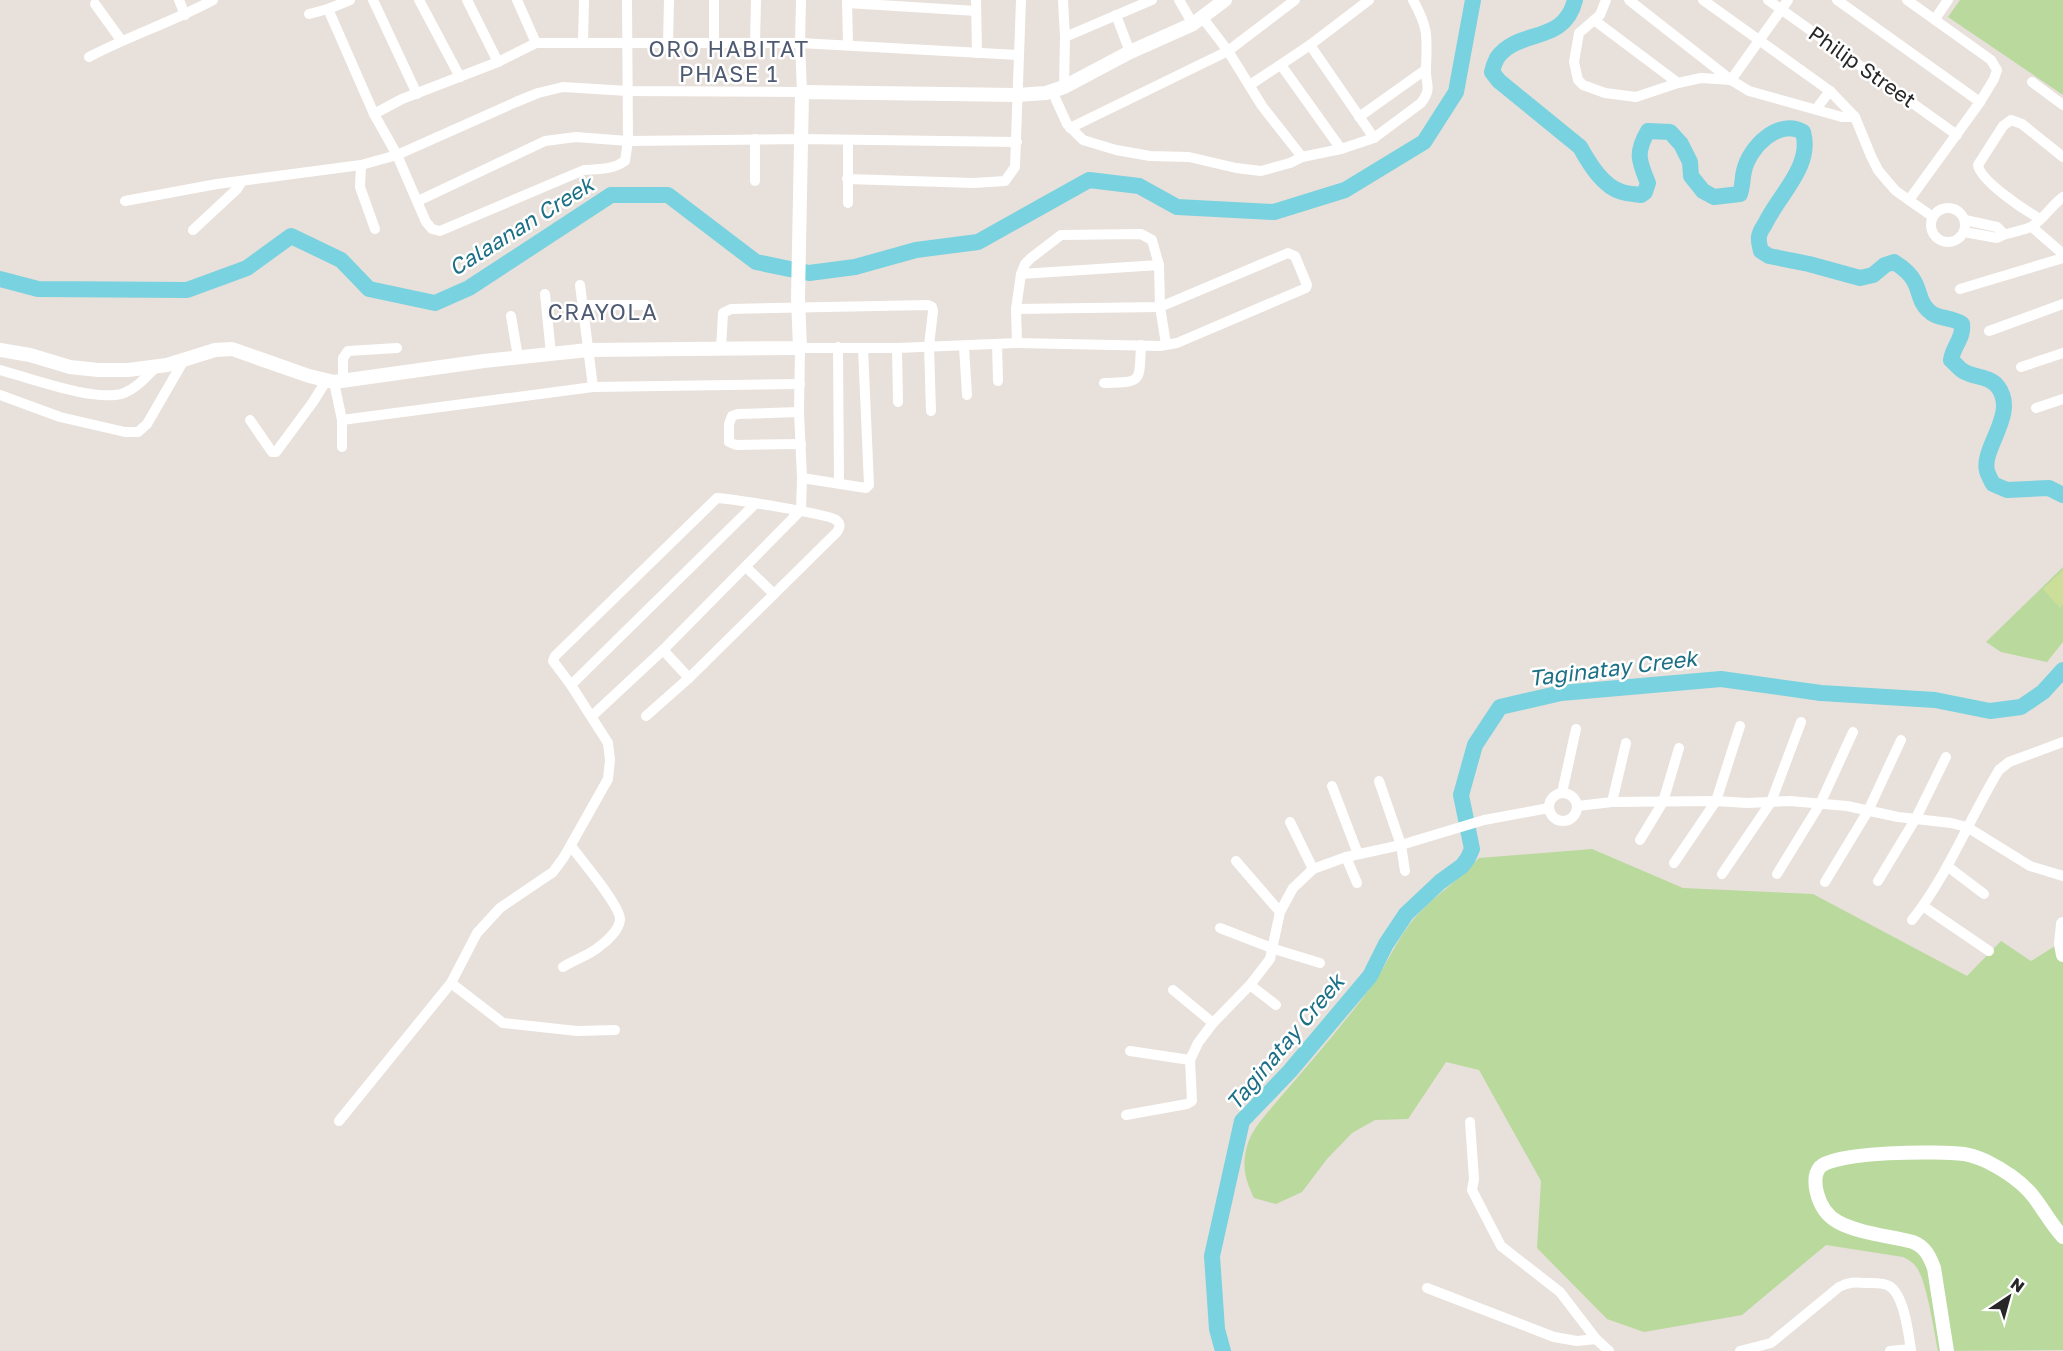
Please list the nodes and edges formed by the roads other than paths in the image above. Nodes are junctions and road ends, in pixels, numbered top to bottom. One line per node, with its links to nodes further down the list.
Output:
1 (179, 0): 36 (street)
2 (213, 0): 36 (street)
3 (350, 0): 33 (street)
4 (373, 0): 70 (street)
5 (419, 0): 61 (street)
6 (468, 0): 58 (street)
7 (517, 0): 44 (street)
8 (584, 0): 45 (street)
9 (627, 0): 46 (street)
10 (669, 0): 47 (street)
11 (714, 0): 48 (street)
12 (756, 0): 49 (street)
13 (801, 0): 50 (street)
14 (1021, 0): 56 (street)
15 (1064, 0): 41 (street)
16 (1179, 0): 39 (street)
17 (1225, 0): 39 (street)
18 (1295, 0): 53 (street)
19 (1370, 0): 52 (street)
20 (1413, 0): 60 (street)
21 (1606, 0): 40 (street)
22 (1629, 0): 62 (street)
23 (1703, 0): 43 (street)
24 (1768, 0): 34 (street, Philip Street)
25 (1788, 0): 34 (street)
26 (1837, 0): 72 (street)
27 (1907, 0): 38 (street)
28 (1948, 0): 38 (street)
29 (847, 1): 32 (street); 51 (street)
30 (1146, 1): 37 (street)
31 (95, 4): 42 (street)
32 (976, 6): 55 (street)
33 (328, 9): 35 (street); 75 (street)
34 (1781, 10): 43 (street); 79 (street, Philip Street)
35 (309, 14)
36 (185, 15): 42 (street)
37 (1116, 15): 41 (street); 54 (street)
38 (1935, 19): 72 (street)
39 (1198, 20): 53 (street); 54 (street)
40 (1594, 20): 64 (street); 64 (street)
41 (1065, 37): 66 (street)
42 (121, 40): 57 (street)
43 (1759, 40): 62 (street); 68 (street)
44 (536, 43): 45 (street); 58 (street)
45 (583, 43): 46 (street)
46 (628, 43): 47 (street); 67 (street)
47 (668, 44): 48 (street)
48 (714, 44): 49 (street)
49 (755, 44): 50 (street)
50 (800, 44): 51 (street); 69 (street)
51 (848, 45): 55 (street)
52 (1310, 45): 59 (street); 76 (street)
53 (1228, 51): 65 (street); 78 (street)
54 (1130, 52): 66 (street)
55 (977, 53): 56 (street)
56 (1019, 55): 71 (street)
57 (88, 57)
58 (498, 62): 61 (street)
59 (1281, 64): 65 (street); 86 (street)
60 (1425, 70): 76 (street); 80 (street)
61 (460, 77): 70 (street)
62 (1731, 80): 64 (street); 74 (street)
63 (2031, 82): 73 (street)
64 (1678, 83)
65 (1250, 85): 88 (street)
66 (1058, 89): 71 (street); 78 (street)
67 (628, 91): 69 (street); 83 (street); 87 (street)
68 (1830, 91): 74 (street); 77 (street)
69 (802, 92): 71 (street); 81 (street)
70 (417, 94): 75 (street)
71 (1017, 95): 85 (street)
72 (1980, 102): 79 (street)
73 (2063, 105)
74 (1816, 109): 77 (street)
75 (374, 114): 87 (street)
76 (1359, 117): 80 (street)
77 (1855, 117): 95 (street)
78 (1070, 128): 88 (street)
79 (1957, 135): 95 (street)
80 (1374, 138): 86 (street)
81 (801, 139): 82 (street); 84 (street); 111 (street)
82 (755, 140): 83 (street); 93 (street)
83 (628, 141): 97 (street); 97 (street)
84 (848, 141): 85 (street); 91 (street)
85 (1017, 142): 91 (street)
86 (1341, 149): 88 (street)
87 (397, 155): 90 (street); 97 (street)
88 (1302, 156)
89 (2063, 157): 100 (street)
90 (361, 165): 92 (street); 103 (street)
91 (847, 179): 98 (street)
92 (242, 181): 96 (street); 104 (street)
93 (755, 181)
94 (2063, 197): 100 (street)
95 (1909, 200): 99 (street)
96 (125, 201)
97 (418, 201)
98 (848, 203)
99 (1933, 217): 101 (street); 101 (street)
100 (2040, 219): 102 (street)
101 (1965, 226): 102 (street)
102 (2032, 227): 105 (street)
103 (375, 229)
104 (193, 230)
105 (2063, 256): 109 (street)
106 (1160, 265): 107 (street); 107 (street); 115 (street)
107 (1021, 274): 116 (street)
108 (580, 285): 113 (street)
109 (1960, 289)
110 (544, 294): 134 (street)
111 (798, 302): 123 (street); 127 (street); 130 (street)
112 (2063, 304): 118 (street)
113 (584, 305): 114 (street); 132 (street)
114 (646, 305)
115 (1160, 307): 116 (street); 121 (street); 121 (street)
116 (1016, 309): 119 (street)
117 (511, 316): 135 (street)
118 (1989, 331)
119 (1017, 343): 120 (street); 122 (street)
120 (997, 344): 124 (street); 141 (street)
121 (1166, 344): 122 (street)
122 (1141, 345): 142 (street)
123 (929, 346): 124 (street); 129 (street); 150 (street)
124 (964, 346): 146 (street)
125 (838, 347): 127 (street); 128 (street); 157 (street)
126 (397, 348): 140 (street)
127 (800, 348): 130 (street); 143 (street)
128 (863, 348): 129 (street); 157 (street)
129 (897, 348): 148 (street)
130 (721, 349): 132 (street)
131 (0, 350): 137 (street)
132 (588, 350): 134 (street); 144 (street)
133 (2063, 352): 138 (street)
134 (551, 354): 135 (street)
135 (518, 357): 140 (street)
136 (184, 360): 137 (street); 140 (street); 145 (street)
137 (156, 367): 139 (street)
138 (2021, 367)
139 (0, 370)
140 (334, 381): 152 (street); 153 (street)
141 (998, 381)
142 (1104, 383)
143 (800, 384): 144 (street); 151 (street)
144 (593, 387): 153 (street)
145 (0, 395)
146 (967, 395)
147 (2063, 399): 149 (street)
148 (898, 402)
149 (2036, 408)
150 (931, 411)
151 (799, 412): 154 (street); 154 (street)
152 (250, 420)
153 (342, 420): 155 (street)
154 (801, 444): 156 (street)
155 (342, 447)
156 (802, 478): 157 (street); 159 (street)
157 (838, 483)
158 (755, 504): 159 (street); 164 (street); 164 (street)
159 (801, 510): 160 (street); 161 (street)
160 (746, 567): 161 (street); 162 (street)
161 (774, 594): 163 (street)
162 (663, 650): 163 (street); 165 (street)
163 (689, 678): 166 (street)
164 (571, 685): 165 (street)
165 (592, 716): 192 (street)
166 (646, 716)
167 (1801, 722): 182 (street)
168 (1740, 726): 179 (street)
169 (1576, 729): 178 (street)
170 (1854, 732): 183 (street)
171 (1901, 740): 186 (street)
172 (2063, 742): 189 (street)
173 (1626, 743): 180 (street)
174 (1679, 748): 181 (street)
175 (1946, 757): 187 (street)
176 (1379, 781): 191 (street)
177 (1332, 786): 193 (street)
178 (1562, 793): 184 (street); 185 (street)
179 (1716, 801): 181 (street); 182 (street); 196 (street)
180 (1612, 802): 181 (street); 184 (street)
181 (1663, 802): 190 (street)
182 (1771, 802): 183 (street); 200 (street)
183 (1820, 804): 186 (street); 201 (street)
184 (1578, 806): 185 (street)
185 (1549, 808): 191 (street)
186 (1868, 811): 187 (street); 204 (street)
187 (1916, 818): 189 (street); 203 (street)
188 (1290, 822): 198 (street)
189 (1967, 827): 197 (street); 202 (street)
190 (1640, 840)
191 (1401, 845): 193 (street); 199 (street)
192 (571, 846): 216 (street); 217 (street)
193 (1358, 854): 194 (street)
194 (1346, 857): 198 (street); 205 (street)
195 (1236, 861): 208 (street)
196 (1674, 864)
197 (1947, 866): 206 (street); 207 (street)
198 (1313, 869): 208 (street)
199 (1405, 872)
200 (1722, 874)
201 (1777, 874)
202 (2063, 876)
203 (1878, 881)
204 (1825, 882)
205 (1357, 883)
206 (1984, 894)
207 (1923, 906): 209 (street); 213 (street)
208 (1281, 912): 212 (street)
209 (1912, 920)
210 (2063, 924): 214 (street)
211 (1220, 928): 212 (street)
212 (1274, 949): 215 (street); 218 (street)
213 (1989, 951)
214 (2063, 955)
215 (1320, 963)
216 (562, 967)
217 (451, 982): 222 (street); 226 (street)
218 (1250, 985): 220 (street); 221 (street)
219 (1173, 990): 221 (street)
220 (1276, 1005)
221 (1214, 1023): 224 (street)
222 (615, 1030)
223 (1130, 1051): 224 (street)
224 (1190, 1060): 225 (street)
225 (1126, 1115)
226 (339, 1121)
227 (1470, 1122): 230 (street)
228 (2063, 1237): 236 (street)
229 (1426, 1288): 230 (street)
230 (1596, 1339): 233 (street)
231 (1771, 1347): 232 (street); 234 (street)
232 (1911, 1350): 235 (street)
233 (1609, 1351)
234 (1740, 1351)
235 (1890, 1351)
236 (1947, 1351)

